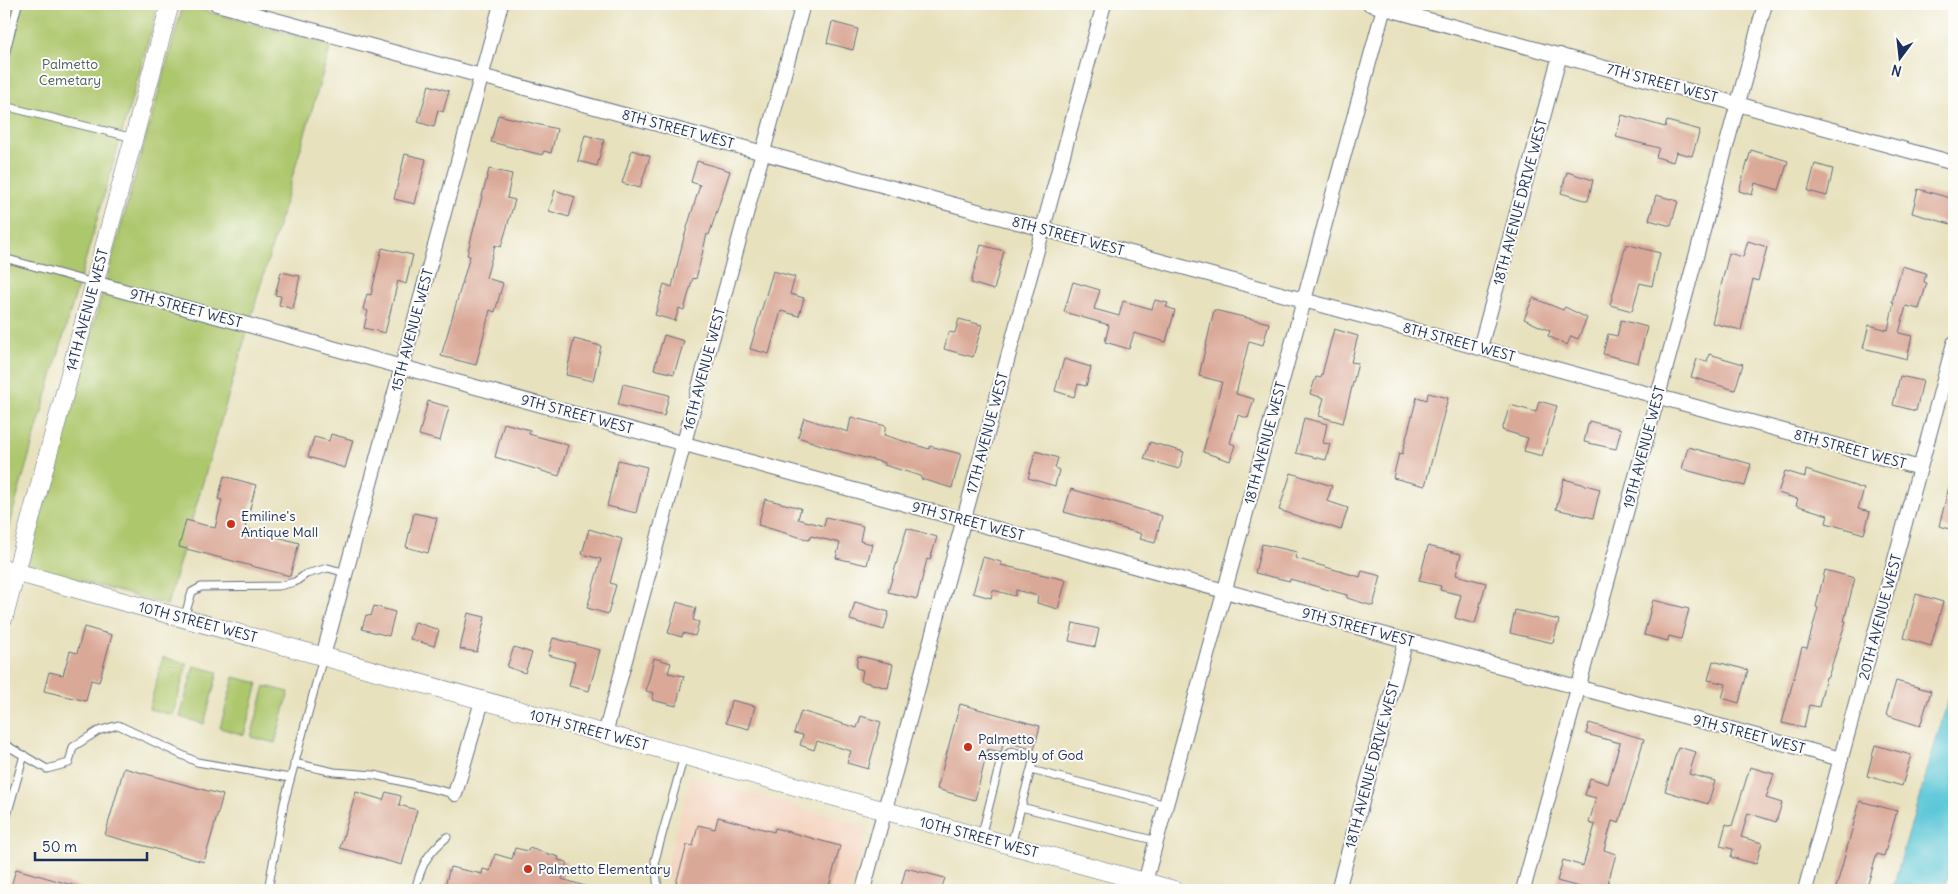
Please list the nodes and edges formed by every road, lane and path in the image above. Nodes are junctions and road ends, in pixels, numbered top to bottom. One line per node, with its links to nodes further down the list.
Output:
1 (18, 4): 10 (lane)
2 (170, 4): 14 (street, 14TH AVENUE WEST)
3 (216, 4): 11 (street, 8TH STREET WEST)
4 (501, 4): 11 (street, 15TH AVENUE WEST)
5 (804, 4): 15 (street, 16TH AVENUE WEST)
6 (1104, 4): 17 (street, 17TH AVENUE WEST)
7 (1765, 4): 12 (street, 19TH AVENUE WEST)
8 (1380, 5): 9 (street, 7TH STREET WEST); 20 (street, 18TH AVENUE WEST)
9 (1560, 56): 12 (street, 7TH STREET WEST); 22 (street, 18TH AVENUE DRIVE WEST)
10 (4, 58)
11 (481, 76): 15 (street, 8TH STREET WEST); 23 (street, 15TH AVENUE WEST)
12 (1738, 104): 16 (street, 7TH STREET WEST); 25 (street, 19TH AVENUE WEST)
13 (4, 106): 14 (lane)
14 (134, 138): 19 (street, 14TH AVENUE WEST)
15 (763, 152): 17 (street, 8TH STREET WEST); 26 (street, 16TH AVENUE WEST)
16 (1954, 163)
17 (1043, 229): 20 (street, 8TH STREET WEST); 28 (street, 17TH AVENUE WEST)
18 (4, 258): 19 (lane)
19 (94, 283): 23 (street, 9TH STREET WEST); 29 (street, 14TH AVENUE WEST)
20 (1304, 300): 22 (street, 8TH STREET WEST); 31 (street, 18TH AVENUE WEST)
21 (1954, 343): 24 (street, 20TH AVENUE WEST)
22 (1480, 348): 25 (street, 8TH STREET WEST)
23 (402, 366): 26 (street, 9TH STREET WEST); 30 (street, 15TH AVENUE WEST)
24 (1949, 381): 27 (street, 20TH AVENUE WEST)
25 (1658, 396): 27 (street, 8TH STREET WEST); 36 (street, 19TH AVENUE WEST)
26 (684, 443): 28 (street, 9TH STREET WEST); 38 (street, 16TH AVENUE WEST)
27 (1920, 468): 42 (street, 20TH AVENUE WEST)
28 (964, 520): 31 (street, 9TH STREET WEST); 49 (street, 17TH AVENUE WEST)
29 (10, 571): 32 (street, 14TH AVENUE WEST); 33 (street, 10TH STREET WEST)
30 (346, 573): 33 (lane); 35 (street, 15TH AVENUE WEST)
31 (1225, 591): 34 (street, 9TH STREET WEST); 47 (street, 18TH AVENUE WEST)
32 (4, 617)
33 (184, 618): 35 (street, 10TH STREET WEST)
34 (1406, 640): 36 (street, 9TH STREET WEST); 61 (street, 18TH AVENUE DRIVE WEST)
35 (323, 656): 37 (street, 10TH STREET WEST); 43 (lane)
36 (1578, 687): 42 (street, 9TH STREET WEST); 62 (street, 19TH AVENUE WEST)
37 (482, 701): 38 (street, 10TH STREET WEST); 46 (street)
38 (605, 734): 41 (street, 10TH STREET WEST)
39 (4, 744): 40 (lane)
40 (24, 755): 45 (lane); 50 (lane)
41 (684, 755): 49 (street, 10TH STREET WEST); 58 (lane)
42 (1841, 758): 63 (street, 20TH AVENUE WEST)
43 (294, 763): 45 (lane); 46 (lane)
44 (1031, 770): 47 (lane); 48 (lane); 52 (lane)
45 (290, 778): 56 (lane)
46 (456, 794)
47 (1167, 805): 53 (street, 18TH AVENUE WEST)
48 (1021, 807): 53 (lane); 54 (lane)
49 (884, 811): 52 (street, 10TH STREET WEST); 59 (street, 17TH AVENUE WEST)
50 (4, 826)
51 (447, 837): 57 (lane)
52 (981, 837): 54 (street, 10TH STREET WEST)
53 (1157, 841): 55 (street, 18TH AVENUE WEST)
54 (1011, 846): 55 (street, 10TH STREET WEST)
55 (1145, 882): 60 (street, 10TH STREET WEST)
56 (268, 890)
57 (415, 890)
58 (658, 890)
59 (863, 890)
60 (1171, 890)
61 (1338, 890)
62 (1523, 890)
63 (1805, 890)

